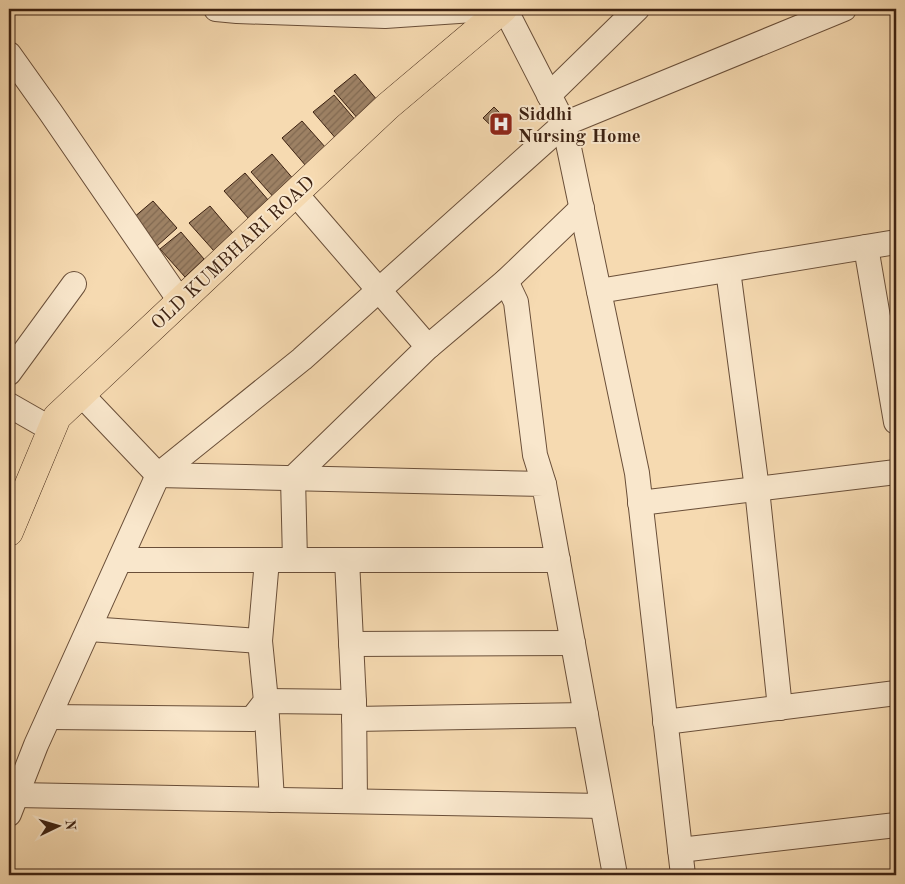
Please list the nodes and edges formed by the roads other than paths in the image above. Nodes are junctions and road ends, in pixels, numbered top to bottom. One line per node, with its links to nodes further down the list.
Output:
1 (216, 9): 2 (street)
2 (488, 9)
3 (504, 9): 7 (street); 9 (main road, OLD KUMBHARI ROAD)
4 (637, 9): 7 (street)
5 (844, 9): 8 (street)
6 (9, 54): 18 (street)
7 (549, 95): 8 (street)
8 (564, 124): 10 (street); 16 (street)
9 (295, 193): 16 (street); 18 (main road, OLD KUMBHARI ROAD)
10 (582, 208): 14 (street); 17 (street)
11 (896, 242): 12 (street)
12 (866, 247): 13 (street); 23 (street)
13 (728, 270): 17 (street); 29 (street)
14 (506, 281): 19 (street); 28 (street)
15 (74, 284): 20 (street)
16 (378, 290): 19 (street); 26 (street)
17 (599, 291): 30 (street)
18 (180, 301): 21 (main road, OLD KUMBHARI ROAD)
19 (428, 347): 27 (street)
20 (9, 373)
21 (81, 394): 24 (main road, OLD KUMBHARI ROAD); 26 (street)
22 (9, 404): 24 (street)
23 (896, 422)
24 (51, 430): 31 (main road, OLD KUMBHARI ROAD)
25 (896, 472): 29 (street)
26 (158, 475): 27 (street); 32 (street)
27 (293, 478): 28 (street); 34 (street)
28 (544, 484): 36 (street)
29 (757, 489): 30 (street); 43 (street)
30 (640, 504): 47 (street)
31 (9, 532)
32 (120, 560): 33 (street); 37 (street)
33 (267, 560): 34 (street); 38 (street)
34 (295, 560): 35 (street)
35 (347, 560): 36 (street); 40 (street)
36 (558, 560): 39 (street)
37 (89, 629): 38 (street); 46 (street)
38 (260, 641): 42 (street)
39 (573, 643): 40 (street); 45 (street)
40 (351, 644): 44 (street)
41 (896, 693): 43 (street)
42 (266, 701): 44 (street); 46 (street); 48 (street)
43 (780, 708): 47 (street)
44 (354, 711): 45 (street); 49 (street)
45 (586, 714): 51 (street)
46 (49, 717): 50 (street)
47 (665, 722): 53 (street)
48 (272, 800): 49 (street); 50 (street)
49 (355, 801): 51 (street)
50 (13, 805)
51 (602, 806): 54 (street)
52 (896, 824): 53 (street)
53 (680, 850): 55 (street)
54 (615, 875)
55 (683, 875)

